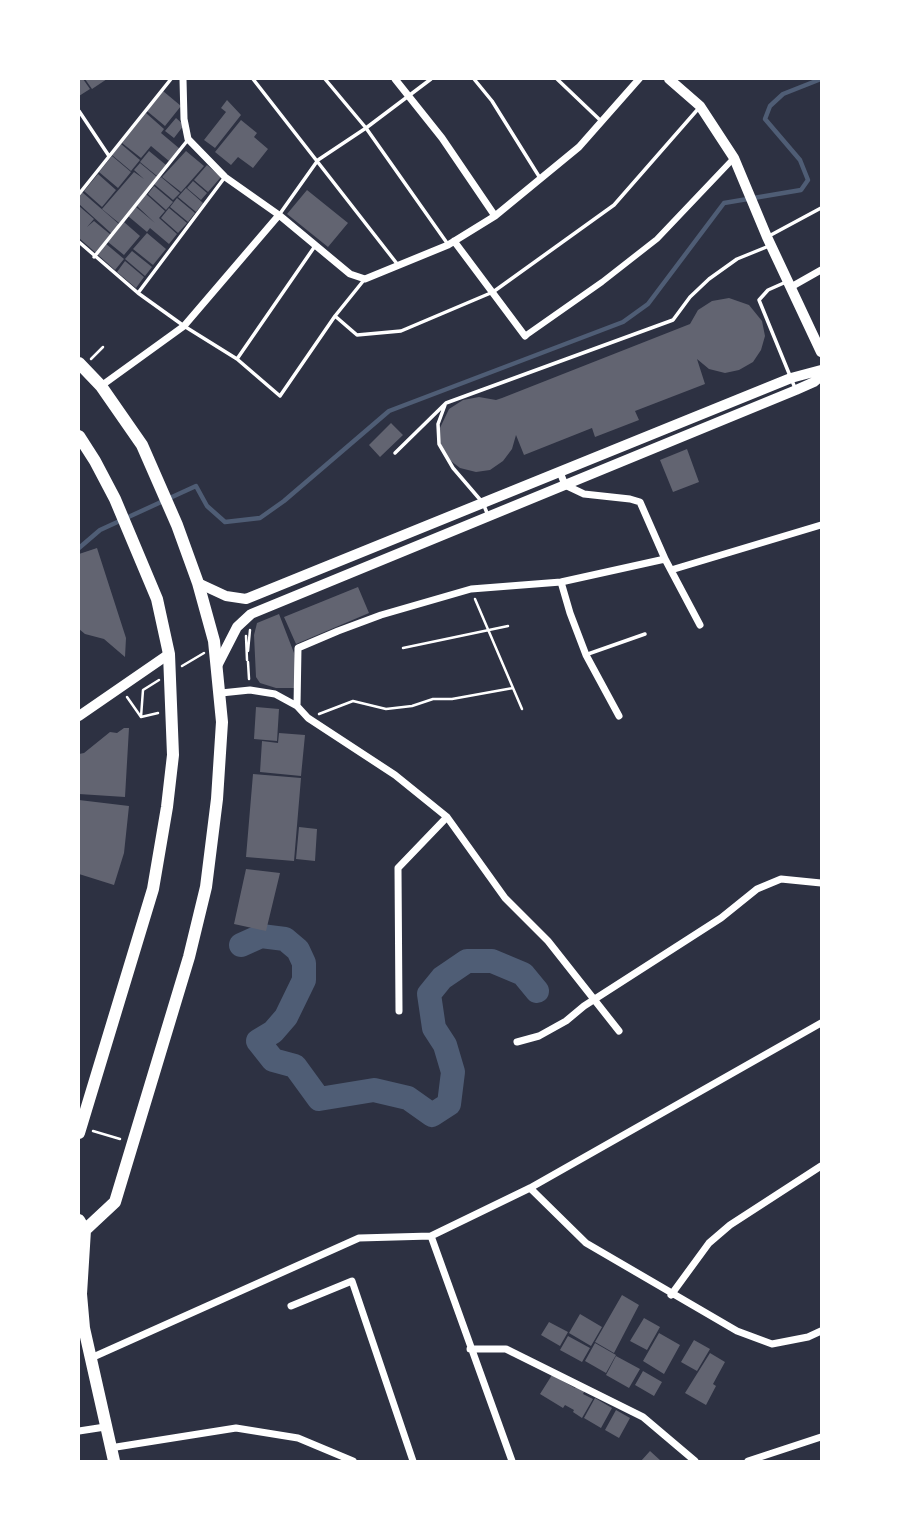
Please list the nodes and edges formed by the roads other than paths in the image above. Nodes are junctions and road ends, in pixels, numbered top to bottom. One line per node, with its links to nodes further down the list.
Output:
1 (171, 79): 17 (lane)
2 (183, 79): 16 (street)
3 (253, 79): 19 (lane)
4 (325, 79): 15 (lane)
5 (395, 79): 11 (street)
6 (431, 79): 11 (lane)
7 (474, 79): 21 (lane)
8 (557, 79): 14 (lane)
9 (639, 79): 14 (street)
10 (669, 79): 12 (street)
11 (408, 97): 15 (lane); 25 (street)
12 (700, 106): 18 (street); 35 (lane)
13 (79, 111): 17 (lane)
14 (602, 122): 21 (street)
15 (366, 128): 19 (lane); 28 (lane)
16 (188, 139): 20 (street); 30 (lane)
17 (110, 156): 22 (lane)
18 (734, 158): 26 (street); 39 (street)
19 (318, 160): 24 (lane); 31 (lane)
20 (225, 177): 24 (street); 36 (lane)
21 (540, 178): 25 (street)
22 (79, 194)
23 (821, 208): 26 (lane)
24 (279, 215): 29 (street); 38 (street)
25 (495, 216): 28 (street)
26 (769, 241): 34 (street); 48 (lane)
27 (79, 242): 30 (lane)
28 (451, 243): 31 (street); 35 (street)
29 (314, 246): 33 (street); 41 (lane)
30 (94, 257): 36 (lane)
31 (398, 265): 33 (street)
32 (821, 270): 34 (street)
33 (365, 279): 37 (lane)
34 (790, 284): 40 (street); 45 (lane)
35 (494, 292): 37 (lane); 39 (street)
36 (138, 293): 38 (lane)
37 (335, 316): 41 (lane)
38 (184, 326): 41 (lane); 46 (street)
39 (525, 336)
40 (821, 352)
41 (237, 359)
42 (79, 363): 46 (main road)
43 (821, 370): 45 (main road)
44 (821, 376): 47 (main road)
45 (791, 378): 47 (lane); 51 (main road)
46 (101, 386): 59 (main road)
47 (796, 390): 52 (main road)
48 (446, 403): 50 (lane); 53 (lane)
49 (79, 436): 62 (main road)
50 (395, 453)
51 (560, 472): 52 (street); 53 (main road)
52 (565, 485): 54 (main road); 56 (street)
53 (483, 503): 54 (lane); 59 (main road)
54 (489, 516): 64 (main road)
55 (821, 525): 57 (street)
56 (665, 559): 57 (street); 58 (street)
57 (671, 570): 60 (street)
58 (561, 582): 63 (street); 66 (street)
59 (198, 583): 64 (main road)
60 (700, 625)
61 (645, 634): 63 (lane)
62 (169, 654): 67 (street); 76 (main road)
63 (586, 655): 68 (street)
64 (218, 664): 65 (main road)
65 (221, 693): 66 (street); 79 (main road)
66 (298, 706): 69 (street)
67 (79, 716)
68 (619, 716)
69 (447, 817): 71 (street); 72 (street)
70 (821, 883): 71 (street)
71 (596, 999): 74 (street); 75 (street)
72 (399, 1011)
73 (821, 1023): 78 (street)
74 (619, 1031)
75 (517, 1042)
76 (80, 1130)
77 (821, 1166): 82 (street)
78 (530, 1188): 80 (street); 82 (street)
79 (82, 1225): 81 (main road)
80 (431, 1237): 85 (street); 86 (street)
81 (80, 1259): 86 (main road)
82 (671, 1295): 84 (street)
83 (290, 1306): 92 (street)
84 (821, 1331)
85 (470, 1349): 93 (street); 94 (street)
86 (90, 1359): 87 (main road)
87 (105, 1427): 88 (street); 90 (main road)
88 (79, 1431)
89 (821, 1437): 95 (street)
90 (112, 1455): 91 (street)
91 (353, 1461)
92 (413, 1461)
93 (512, 1461)
94 (695, 1461)
95 (748, 1461)

